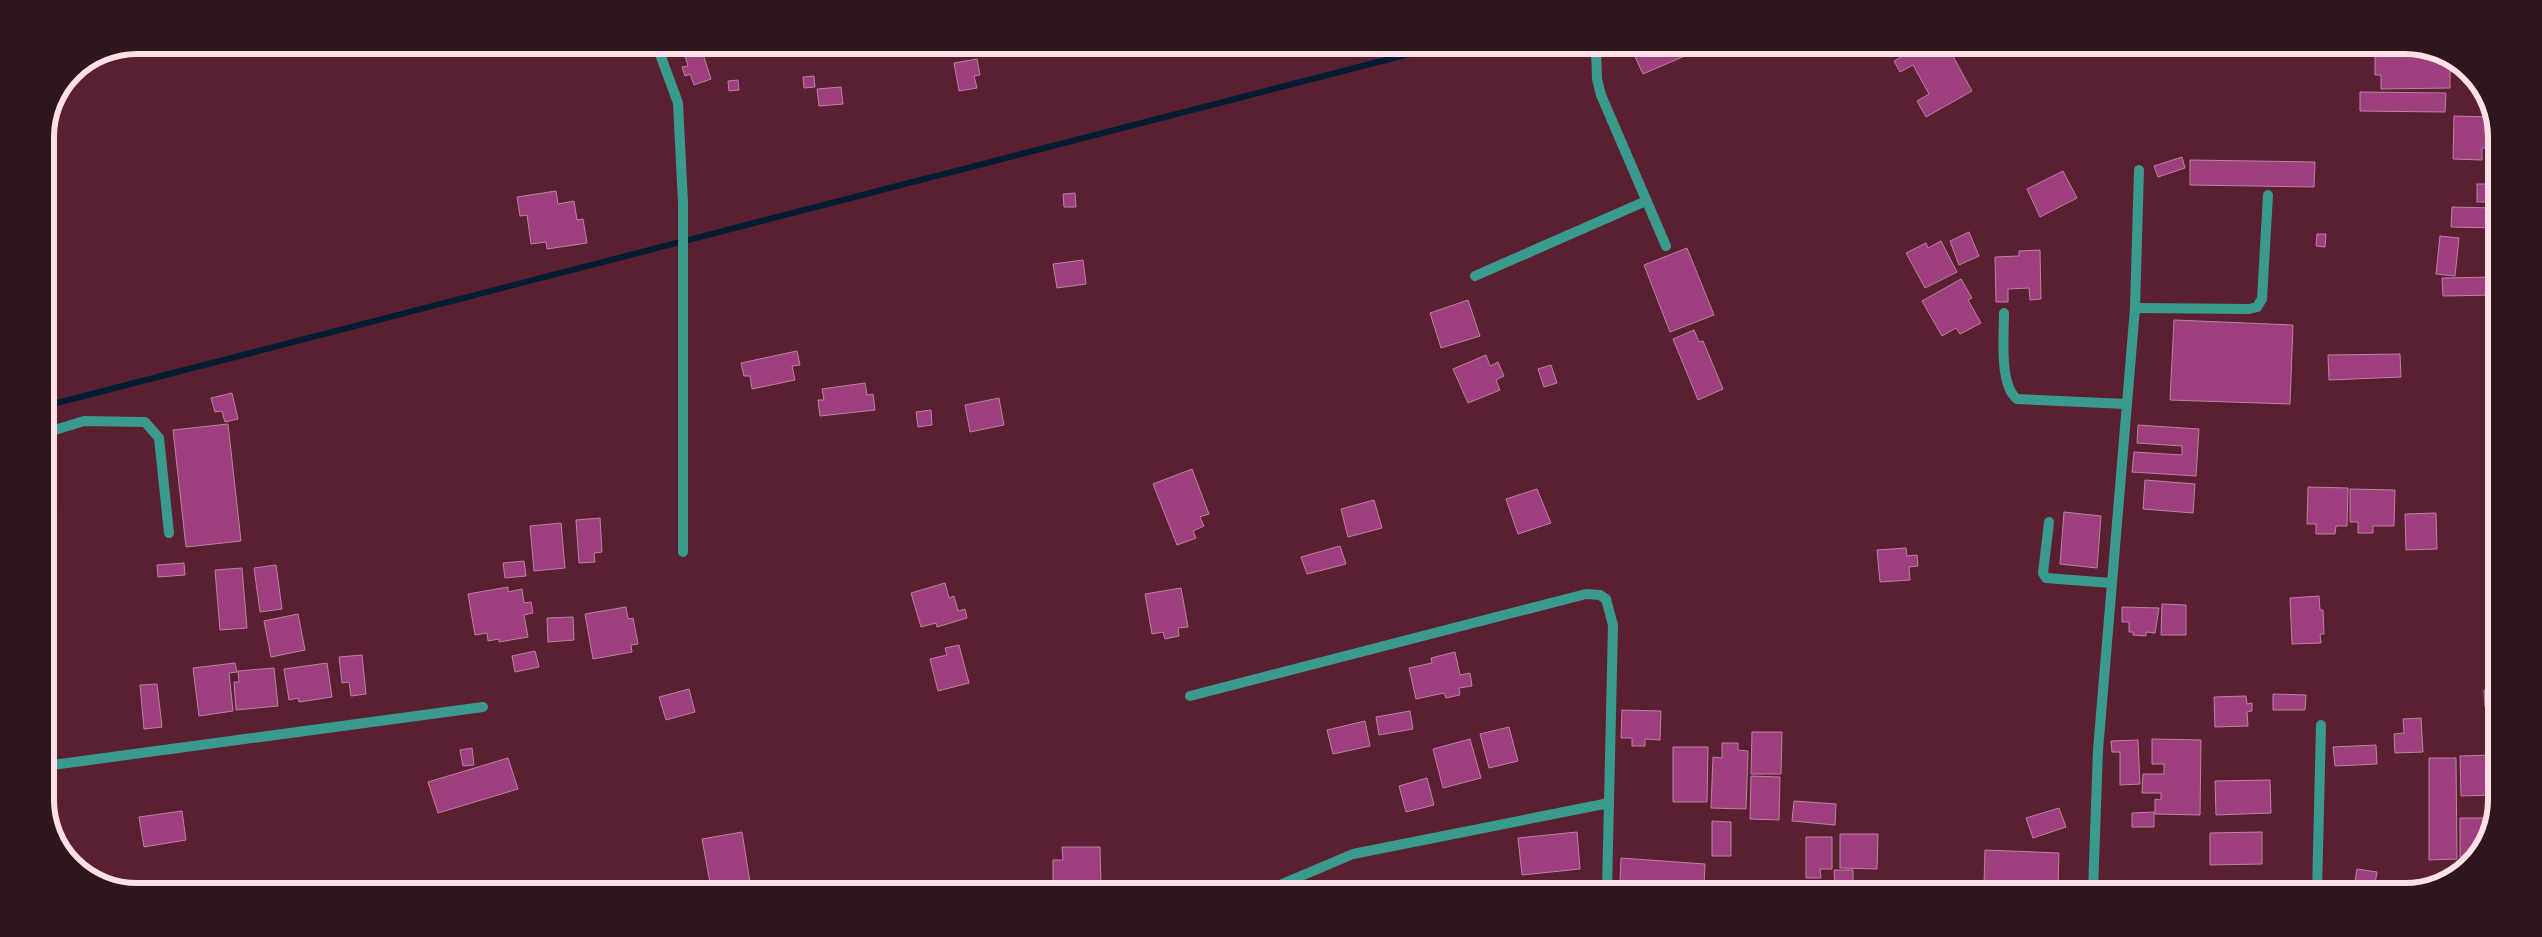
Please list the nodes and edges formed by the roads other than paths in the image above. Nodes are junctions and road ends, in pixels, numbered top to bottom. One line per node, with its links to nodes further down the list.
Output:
1 (660, 54): 14 (street)
2 (1596, 54): 5 (street)
3 (2139, 170): 8 (street)
4 (2268, 195): 8 (street)
5 (1646, 201): 6 (street); 7 (street)
6 (1666, 246)
7 (1475, 276)
8 (2135, 308): 10 (street)
9 (2004, 313): 10 (street)
10 (2126, 404): 15 (street)
11 (54, 430): 13 (street)
12 (2049, 522): 15 (street)
13 (170, 532)
14 (683, 552)
15 (2111, 583): 23 (street)
16 (1190, 696): 20 (street)
17 (483, 707): 19 (street)
18 (2321, 725): 24 (street)
19 (54, 765)
20 (1609, 802): 21 (street); 22 (street)
21 (1285, 883)
22 (1607, 883)
23 (2093, 883)
24 (2317, 883)

